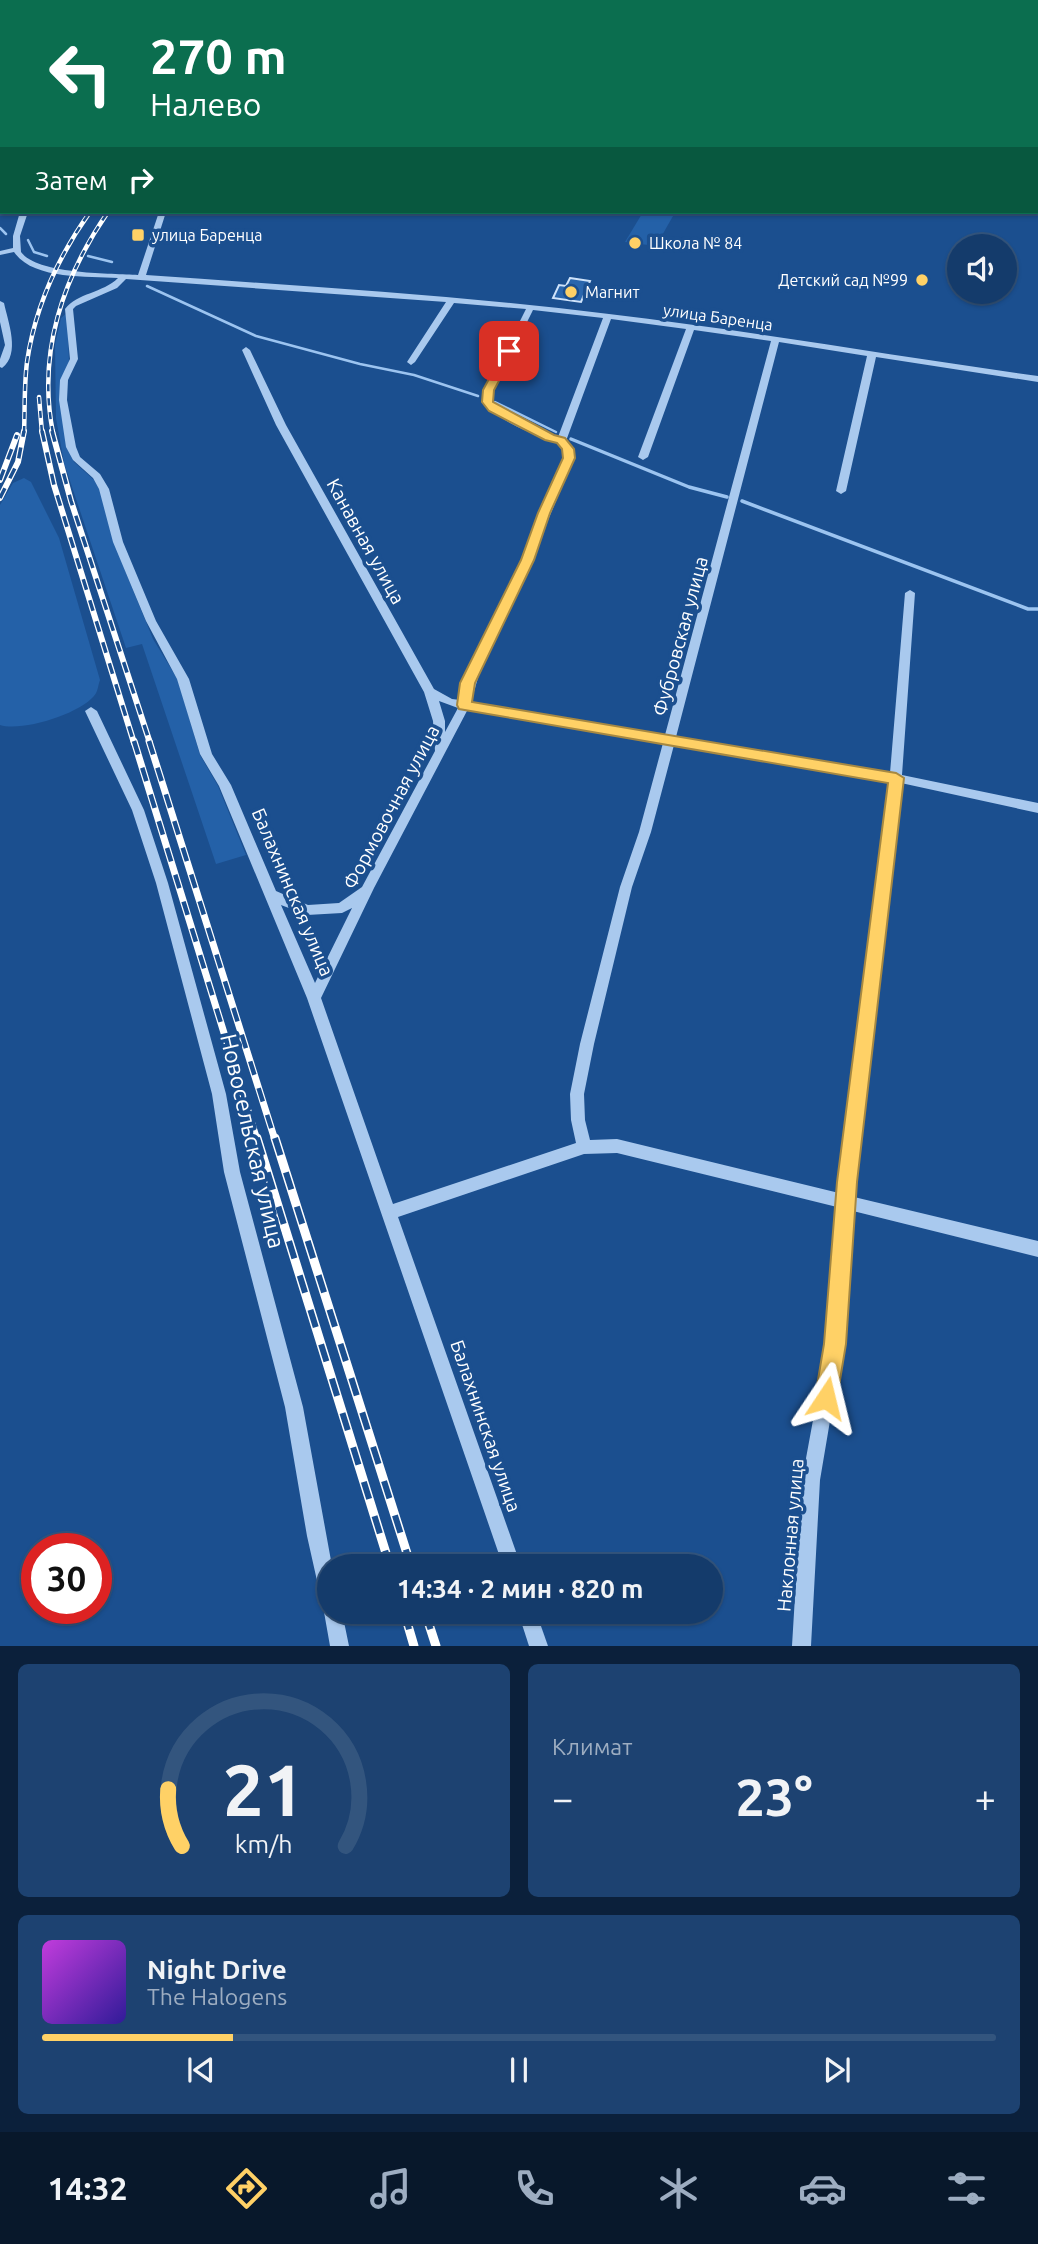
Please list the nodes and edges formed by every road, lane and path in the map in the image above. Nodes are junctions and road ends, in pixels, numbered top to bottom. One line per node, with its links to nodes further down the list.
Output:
1 (23, 214): 3 (street)
2 (162, 214): 6 (street)
3 (14, 250): 4 (street); 5 (street, улица Баренца)
4 (0, 253)
5 (125, 275): 6 (street, улица Баренца); 30 (street, Балахнинская улица)
6 (142, 275): 7 (street, улица Баренца)
7 (452, 299): 9 (street, улица Баренца); 15 (street)
8 (0, 303): 16 (street)
9 (531, 307): 10 (street, улица Баренца); 18 (street)
10 (608, 316): 11 (street, улица Баренца); 18 (street, Формовочная улица)
11 (691, 326): 12 (street, улица Баренца); 19 (street)
12 (776, 339): 14 (street, улица Баренца); 25 (street, Фубровская улица)
13 (246, 350): 22 (street, Канавная улица)
14 (872, 354): 17 (street, улица Баренца); 20 (street)
15 (411, 362)
16 (2, 365)
17 (1038, 379)
18 (561, 441): 23 (street, Формовочная улица)
19 (643, 457)
20 (841, 491)
21 (911, 593): 27 (street, Наклонная улица)
22 (430, 692): 23 (street); 26 (street, Канавная улица)
23 (465, 705): 25 (street); 26 (street, Формовочная улица)
24 (92, 711): 36 (street, Новосельская улица)
25 (668, 739): 27 (street); 32 (street, Фубровская улица)
26 (440, 752): 29 (street, Формовочная улица)
27 (896, 778): 28 (street); 33 (street, Наклонная улица)
28 (1038, 808)
29 (368, 888): 30 (street); 31 (street, Формовочная улица)
30 (270, 894): 31 (street, Балахнинская улица)
31 (314, 998): 34 (street, Балахнинская улица)
32 (584, 1147): 33 (street); 34 (street)
33 (846, 1204): 35 (street); 42 (street, Наклонная улица)
34 (390, 1212): 37 (street, Балахнинская улица)
35 (1038, 1249)
36 (320, 1554)
37 (508, 1554)
38 (335, 1624): 40 (street)
39 (531, 1624): 41 (street)
40 (340, 1646)
41 (539, 1646)
42 (801, 1646)

